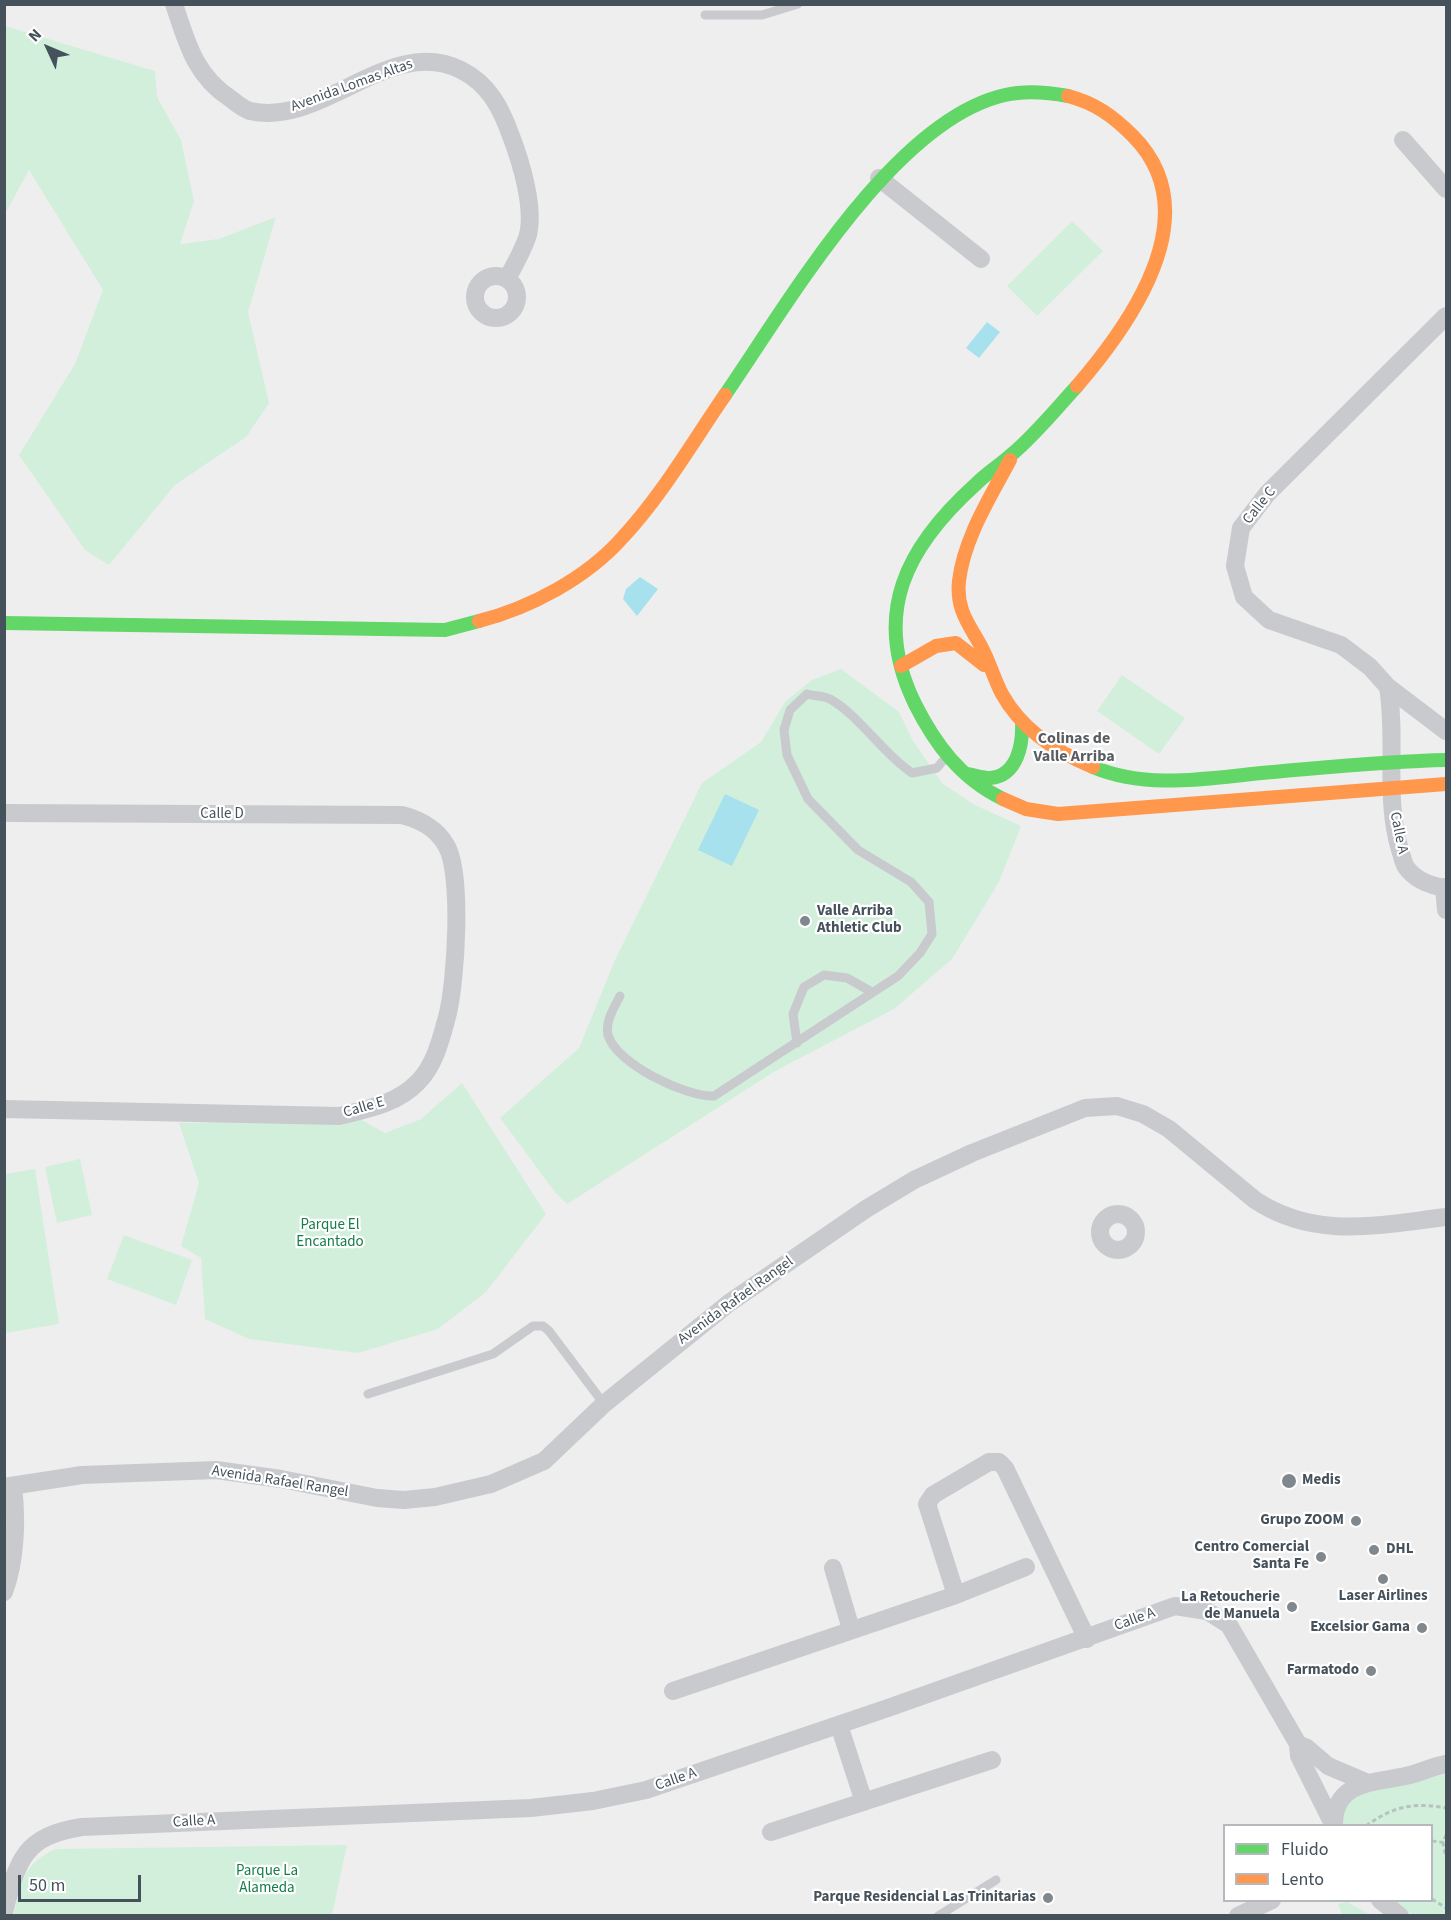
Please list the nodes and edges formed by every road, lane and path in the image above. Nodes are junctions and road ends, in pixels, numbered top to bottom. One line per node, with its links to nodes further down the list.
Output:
1 (174, 4): 8 (street, Avenida Lomas Altas)
2 (798, 4): 3 (lane)
3 (705, 15)
4 (1403, 140): 6 (street)
5 (879, 178): 7 (street); 10 (street); 11 (street)
6 (1446, 189)
7 (981, 259)
8 (507, 279)
9 (1446, 316): 14 (street, Calle C)
10 (1012, 455): 12 (street); 13 (street)
11 (4, 623)
12 (901, 666): 13 (street); 17 (street)
13 (991, 674): 15 (street)
14 (1388, 687): 16 (street, Calle C); 19 (street)
15 (1022, 722): 19 (street); 20 (street)
16 (1446, 731)
17 (946, 757): 20 (street); 27 (lane)
18 (1446, 760): 19 (street)
19 (1392, 761): 22 (street)
20 (964, 774): 22 (street)
21 (1446, 784): 22 (street)
22 (1393, 788): 25 (street, Calle A)
23 (4, 813): 24 (street, Calle D)
24 (435, 831): 30 (street, Calle E)
25 (1445, 887): 26 (street)
26 (1446, 910)
27 (872, 992): 29 (lane); 29 (lane)
28 (620, 996): 29 (lane)
29 (797, 1043)
30 (4, 1109)
31 (1446, 1216): 33 (street, Avenida Rafael Rangel)
32 (368, 1394): 33 (lane)
33 (604, 1404): 34 (street, Avenida Rafael Rangel)
34 (8, 1486): 37 (street)
35 (1026, 1567): 38 (street)
36 (833, 1568): 39 (street)
37 (4, 1592)
38 (956, 1594): 39 (street); 40 (street)
39 (851, 1629): 41 (street)
40 (1087, 1639): 42 (street, Calle A); 43 (street, Calle A)
41 (673, 1691)
42 (839, 1725): 47 (street); 61 (street, Calle A)
43 (1298, 1744): 46 (street, Calle A); 49 (street, Calle A)
44 (992, 1760): 47 (street)
45 (1446, 1764): 46 (street)
46 (1368, 1783): 50 (street)
47 (864, 1802): 52 (street)
48 (1446, 1808): 51 (path)
49 (1333, 1824)
50 (1334, 1824)
51 (1369, 1824)
52 (771, 1832)
53 (1446, 1836): 54 (path)
54 (1444, 1843): 55 (path)
55 (1446, 1857)
56 (996, 1880): 62 (lane)
57 (1433, 1900): 60 (path)
58 (1268, 1902): 63 (street)
59 (1382, 1902): 64 (street)
60 (1446, 1908)
61 (4, 1912)
62 (938, 1916)
63 (1238, 1916)
64 (1400, 1916)

